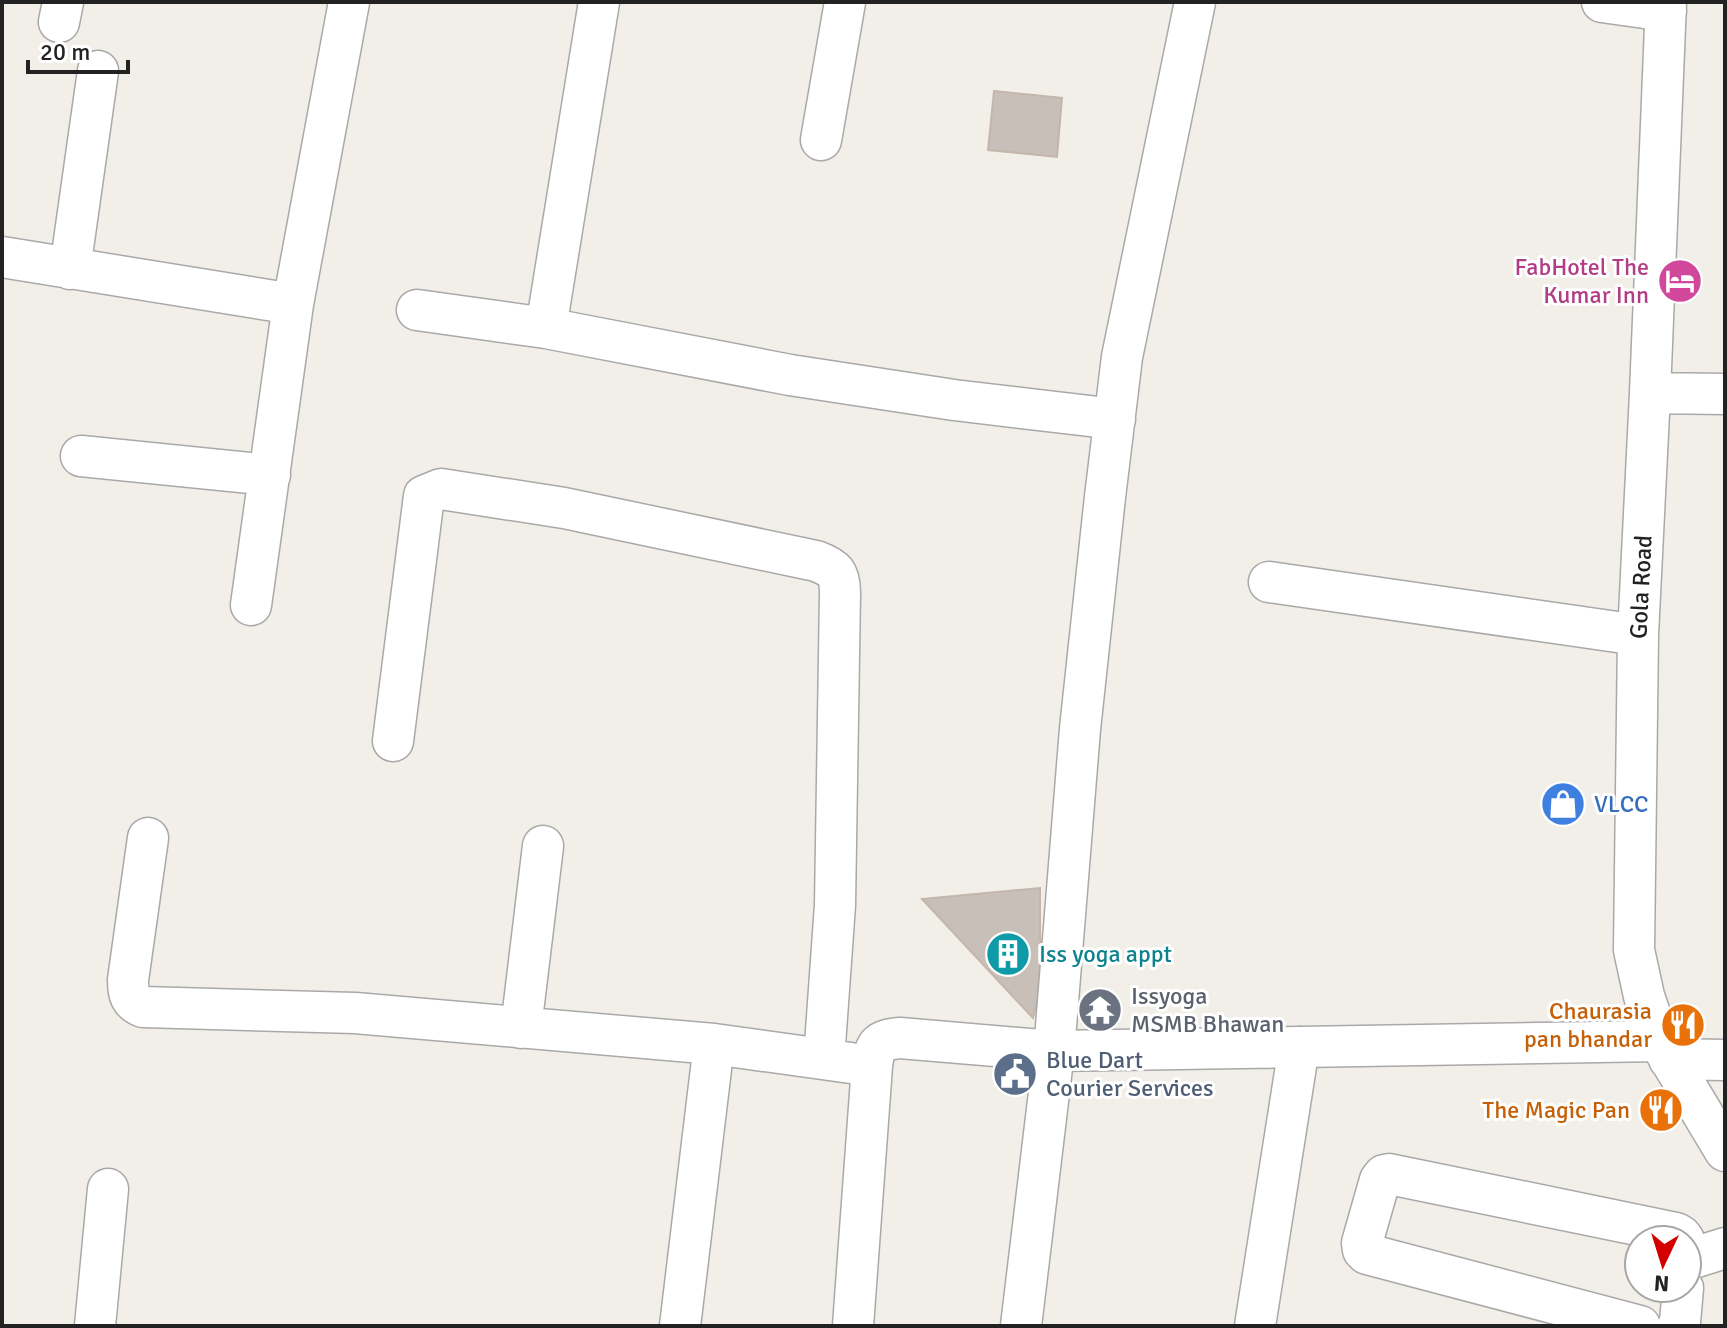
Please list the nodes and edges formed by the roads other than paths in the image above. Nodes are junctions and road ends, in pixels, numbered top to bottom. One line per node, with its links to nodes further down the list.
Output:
1 (349, 2): 11 (street)
2 (599, 2): 13 (street)
3 (845, 2): 8 (street)
4 (1195, 2): 16 (street)
5 (1602, 2): 6 (street)
6 (1666, 7): 14 (street, Gola Road)
7 (98, 71): 10 (street)
8 (821, 140)
9 (2, 257): 10 (street)
10 (70, 269): 11 (street)
11 (293, 304): 18 (street)
12 (417, 310): 13 (street)
13 (546, 328): 16 (street)
14 (1650, 393): 15 (street); 21 (street, Gola Road)
15 (1725, 394)
16 (1115, 419): 29 (street)
17 (81, 456): 18 (street)
18 (270, 475): 20 (street)
19 (1269, 582): 21 (street)
20 (251, 605)
21 (1638, 635): 28 (street, Gola Road)
22 (393, 741): 30 (street)
23 (148, 838): 25 (street)
24 (543, 846): 25 (street)
25 (521, 1028): 26 (street)
26 (714, 1044): 30 (street); 40 (street)
27 (1299, 1047): 28 (street); 29 (street); 43 (street)
28 (1664, 1050): 31 (street); 33 (street, Gola Road)
29 (1054, 1051): 32 (street); 42 (street)
30 (824, 1059): 32 (street)
31 (1725, 1060)
32 (872, 1066): 41 (street)
33 (1725, 1151)
34 (108, 1189): 39 (street)
35 (1632, 1224): 44 (street)
36 (1725, 1248): 37 (street)
37 (1703, 1255)
38 (1682, 1304): 45 (street)
39 (95, 1326)
40 (680, 1326)
41 (853, 1326)
42 (1021, 1326)
43 (1255, 1326)
44 (1640, 1326)
45 (1678, 1326)

